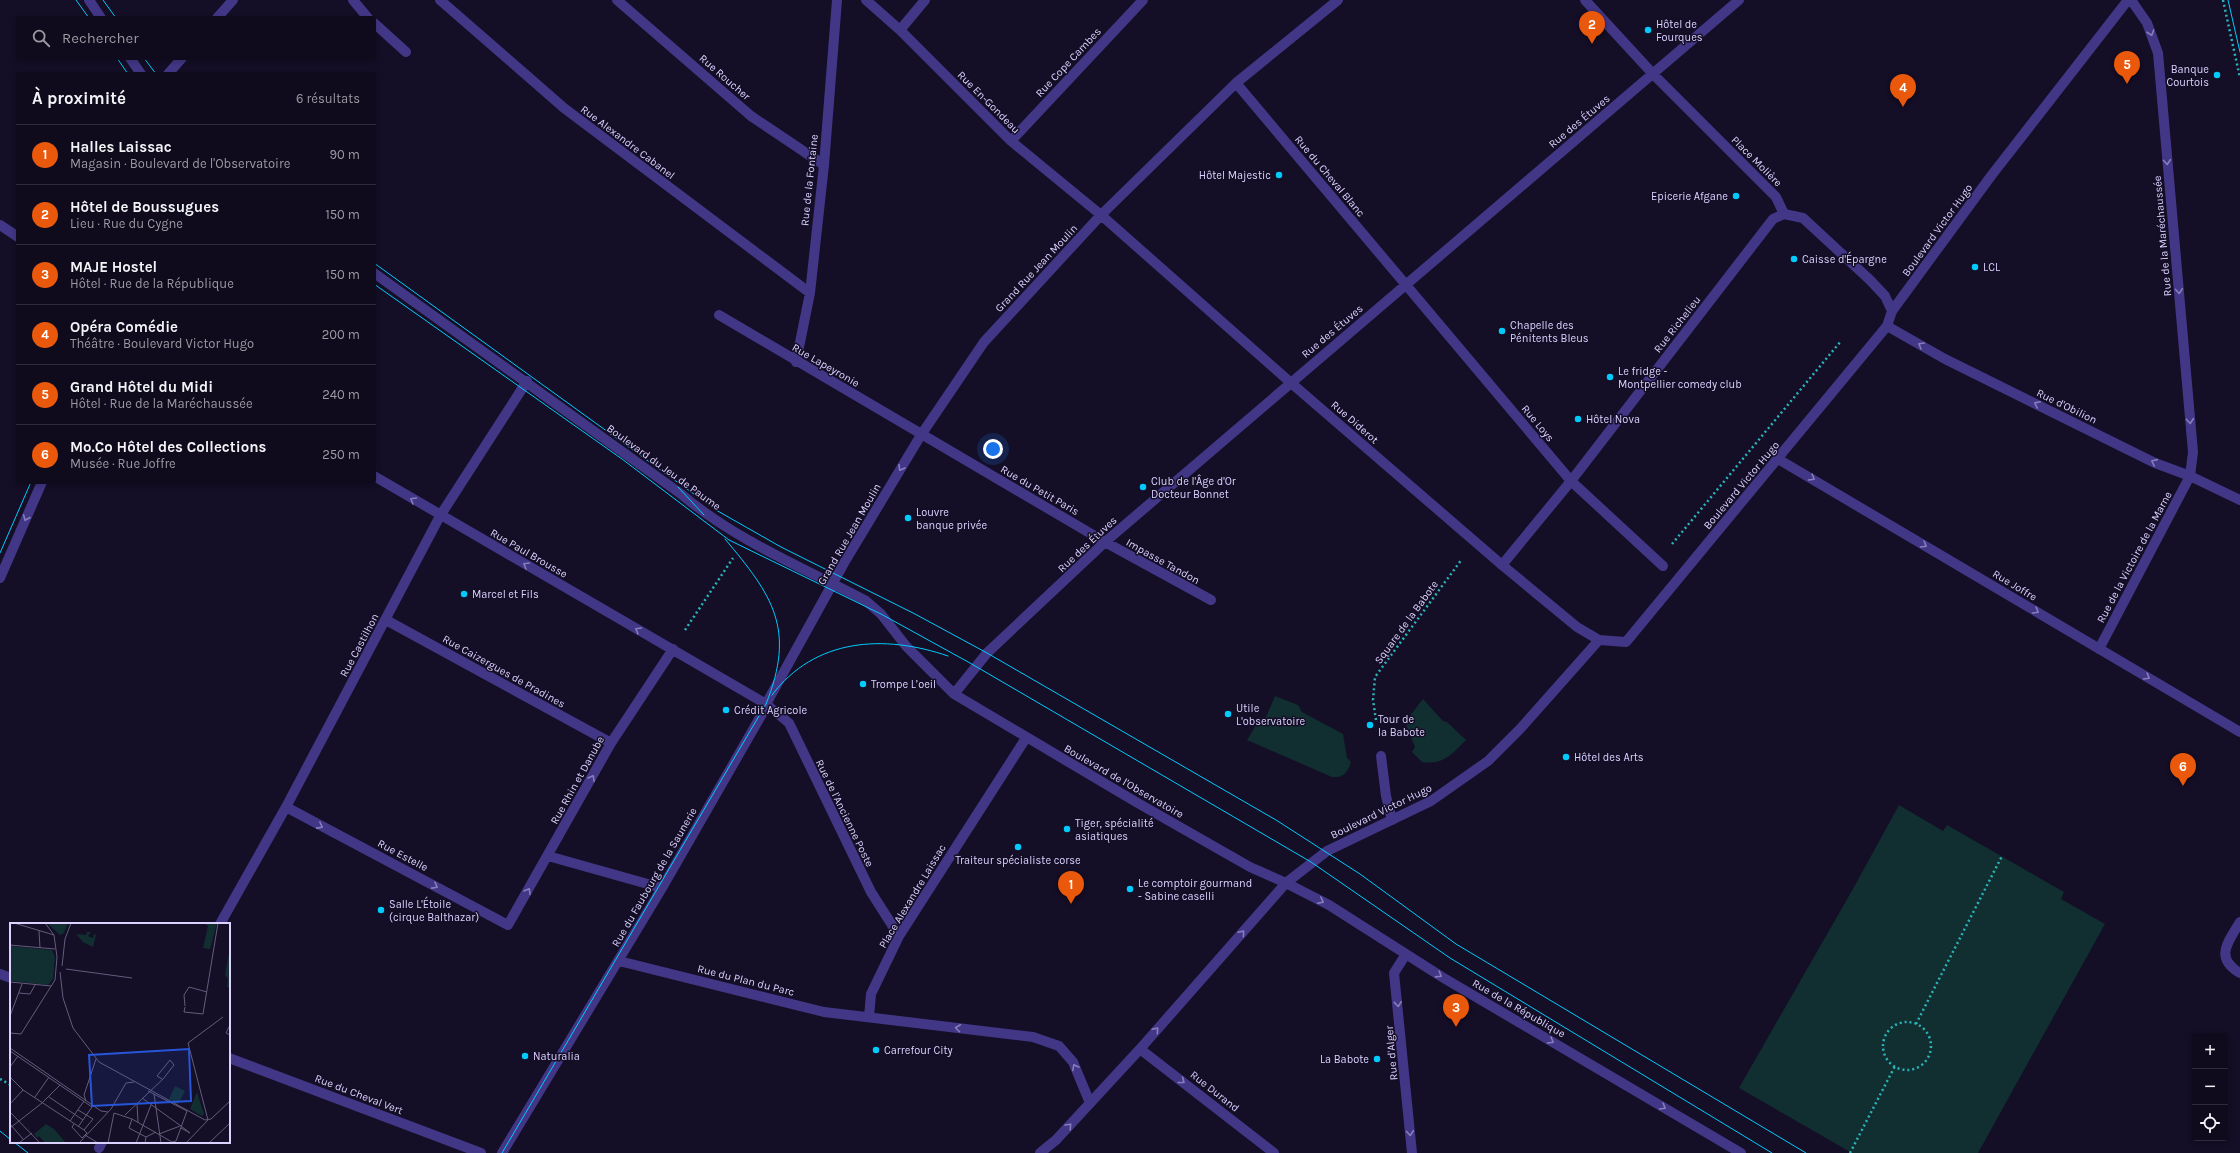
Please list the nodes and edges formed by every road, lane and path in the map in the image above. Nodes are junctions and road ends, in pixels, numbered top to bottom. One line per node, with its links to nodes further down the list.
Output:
1 (89, 0): 16 (street)
2 (233, 0): 17 (street)
3 (353, 0): 18 (street)
4 (440, 0): 37 (street, Rue Alexandre Cabanel)
5 (617, 0): 30 (street, Rue Roucher)
6 (837, 0): 30 (street, Rue de la Fontaine)
7 (866, 0): 20 (street, Rue En-Gondeau)
8 (925, 0): 20 (street)
9 (1143, 0): 29 (street, Rue Cope Cambes)
10 (1338, 0): 28 (street, Grand Rue Jean Moulin)
11 (1585, 0): 26 (street, Place Molière)
12 (1739, 0): 26 (street, Rue des Étuves)
13 (2128, 0): 38 (street, Boulevard Victor Hugo)
14 (2131, 0): 47 (street, Rue de la Maréchaussée, one-way to 47)
15 (2223, 0): 27 (path)
16 (100, 16)
17 (219, 16)
18 (366, 16)
19 (376, 25): 21 (street)
20 (900, 30): 29 (street, Rue En-Gondeau)
21 (406, 52)
22 (131, 60): 24 (street)
23 (180, 60): 25 (street)
24 (140, 72)
25 (170, 72)
26 (1653, 74): 31 (street, Place Molière); 36 (street, Rue des Étuves)
27 (2240, 78)
28 (1236, 83): 32 (street, Grand Rue Jean Moulin); 36 (street, Rue du Cheval Blanc)
29 (1011, 141): 32 (street, Rue En-Gondeau)
30 (824, 165): 37 (street, Rue de la Fontaine)
31 (1784, 214): 38 (street); 49 (street, Rue Richelieu)
32 (1101, 216): 44 (street, Rue Diderot); 45 (street, Grand Rue Jean Moulin)
33 (0, 225): 34 (street)
34 (16, 236)
35 (376, 274): 43 (street, Boulevard du Jeu de Paume)
36 (1405, 285): 44 (street, Rue des Étuves); 49 (street, Rue Loys)
37 (810, 293): 42 (street, Rue de la Fontaine)
38 (1892, 312): 40 (street, Boulevard Victor Hugo)
39 (719, 315): 42 (street, Rue Lapeyronie)
40 (1887, 326): 46 (street, Boulevard Victor Hugo); 47 (street, Rue d'Obilion, one-way to 40)
41 (1841, 341): 56 (path)
42 (796, 362): 45 (street, Rue Lapeyronie)
43 (527, 382): 52 (street, Rue Castilhon); 53 (street, Boulevard du Jeu de Paume)
44 (1290, 382): 54 (street, Rue Diderot); 55 (street, Rue des Étuves)
45 (921, 435): 55 (street, Rue du Petit Paris); 59 (street, Grand Rue Jean Moulin, one-way to 59)
46 (1778, 459): 63 (street, Boulevard Victor Hugo); 65 (street, Rue Joffre, one-way to 65)
47 (2190, 476): 51 (street, Rue d'Obilion); 65 (street, Rue de la Victoire de la Marne)
48 (376, 477): 52 (street, Rue Paul Brousse, one-way to 48)
49 (1571, 481): 56 (street, Rue Loys); 57 (street, Rue Richelieu)
50 (41, 484): 58 (street, one-way to 58)
51 (2240, 500)
52 (440, 516): 62 (street, Rue Castilhon); 64 (street, Rue Paul Brousse, one-way to 52)
53 (749, 540): 59 (street, Boulevard du Jeu de Paume); 64 (path)
54 (1475, 541): 57 (street, Rue Diderot); 68 (path, Square de la Babote)
55 (1105, 542): 60 (street, Impasse Tandon); 66 (street, Rue des Étuves)
56 (1661, 564)
57 (1502, 565): 63 (street, Rue Diderot)
58 (0, 578)
59 (833, 584): 61 (street, Grand Rue Jean Moulin); 66 (street, Boulevard du Jeu de Paume)
60 (1211, 600)
61 (819, 609): 67 (street, Rue du Faubourg de la Saunerie)
62 (386, 620): 71 (street, Rue Caizergues de Pradines); 73 (street, Rue Castilhon)
63 (1599, 640): 74 (street, Boulevard Victor Hugo)
64 (672, 649): 67 (street, Rue Paul Brousse); 71 (street, Rue Rhin et Danube)
65 (2099, 649): 69 (street, Rue Joffre, one-way to 69)
66 (954, 694): 70 (street, Boulevard de l'Observatoire)
67 (766, 704): 78 (street, Rue du Faubourg de la Saunerie); 82 (street, Rue de l'Ancienne Poste)
68 (1376, 720)
69 (2240, 732)
70 (1026, 738): 77 (street, Boulevard de l'Observatoire); 82 (street, Place Alexandre Laissac)
71 (611, 743): 75 (street, Rue Rhin et Danube, one-way to 71)
72 (1381, 756): 74 (street)
73 (286, 807): 80 (street, Rue Castilhon); 81 (street, Rue Estelle, one-way to 81)
74 (1392, 820): 77 (street, Boulevard Victor Hugo)
75 (548, 856): 78 (street); 81 (street, Rue Rhin et Danube, one-way to 75)
76 (2002, 856): 89 (path)
77 (1286, 883): 83 (street, Rue de la République, one-way to 83); 90 (street, one-way to 77)
78 (662, 888): 84 (street, Rue du Faubourg de la Saunerie)
79 (2240, 922): 85 (street)
80 (221, 923)
81 (508, 925)
82 (899, 936): 88 (street, Place Alexandre Laissac)
83 (1406, 954): 100 (street, Rue d'Alger, one-way to 100); 101 (street, Rue de la République, one-way to 101)
84 (619, 961): 88 (street, Rue du Plan du Parc); 97 (street, Rue du Faubourg de la Saunerie)
85 (2240, 973)
86 (0, 974): 87 (street)
87 (10, 978)
88 (869, 1017): 95 (street, one-way to 88)
89 (1916, 1024): 92 (path); 92 (path)
90 (1140, 1049): 95 (street); 99 (street, Rue Durand, one-way to 99)
91 (230, 1058): 96 (street, Rue du Cheval Vert)
92 (1895, 1066): 102 (path)
93 (0, 1079): 94 (path)
94 (10, 1084)
95 (1090, 1103): 98 (street, one-way to 95)
96 (481, 1153)
97 (502, 1153)
98 (1040, 1153)
99 (1274, 1153)
100 (1412, 1153)
101 (1741, 1153)
102 (1850, 1153)

